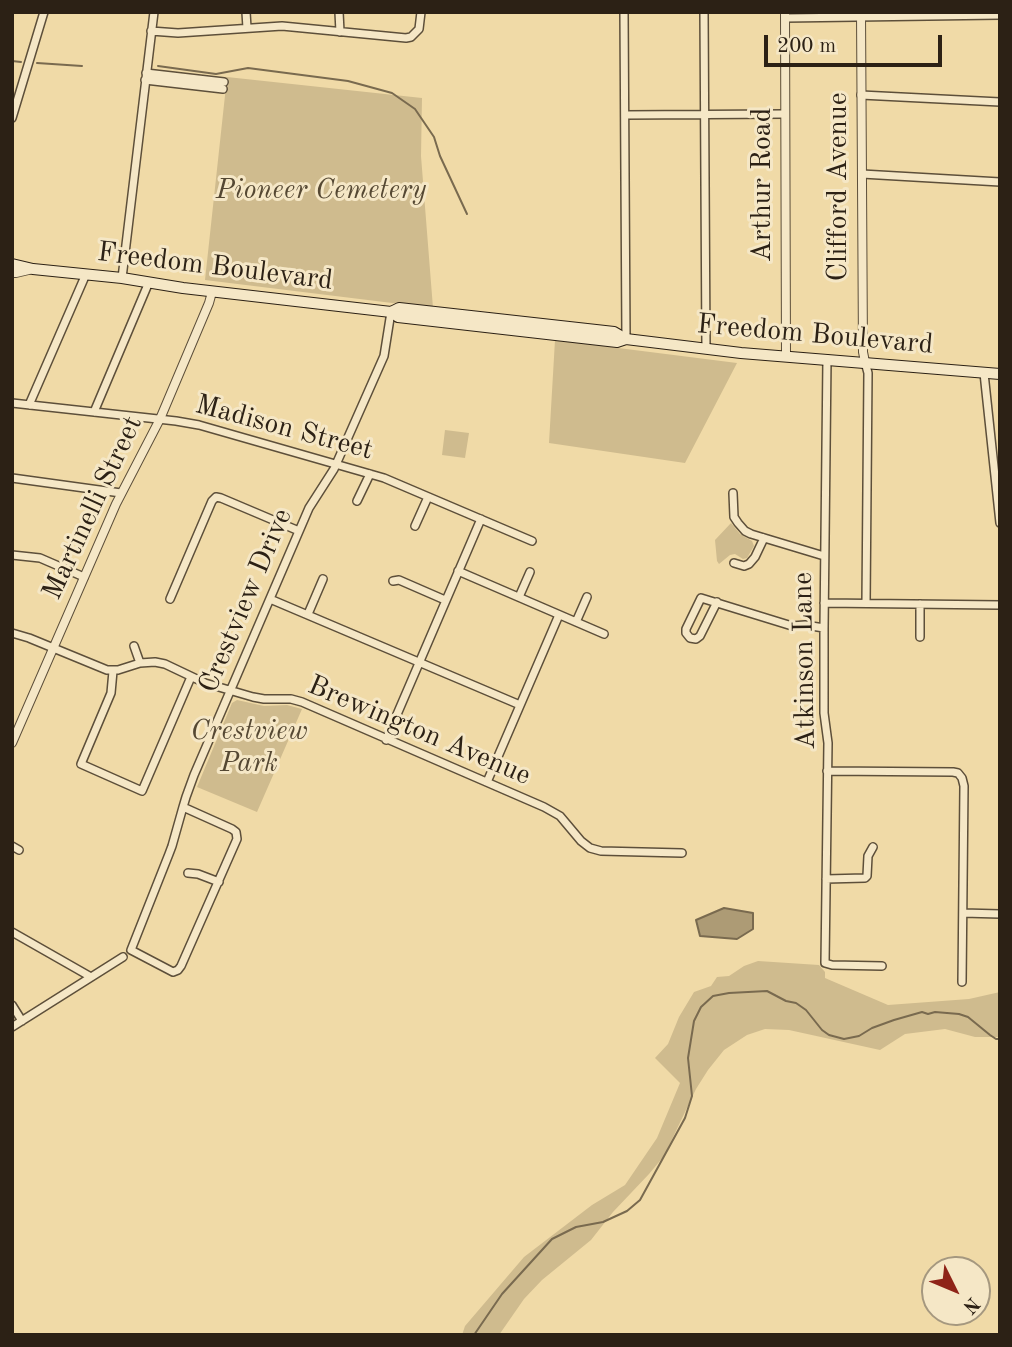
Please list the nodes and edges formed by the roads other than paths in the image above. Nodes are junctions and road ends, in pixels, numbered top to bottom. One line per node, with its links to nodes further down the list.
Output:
1 (44, 12): 21 (street)
2 (154, 12): 12 (street)
3 (246, 12): 11 (street)
4 (339, 12): 13 (street)
5 (421, 12): 13 (street)
6 (624, 12): 20 (street)
7 (704, 12): 18 (street)
8 (861, 14): 9 (street); 10 (street); 16 (street, Clifford Avenue)
9 (785, 15): 19 (street, Arthur Road)
10 (1000, 15)
11 (247, 28): 12 (street); 13 (street)
12 (151, 31): 14 (street)
13 (340, 32)
14 (146, 77): 15 (street); 26 (street)
15 (224, 85)
16 (862, 94): 17 (street); 22 (street, Clifford Avenue)
17 (1000, 102)
18 (705, 114): 19 (street); 20 (street); 32 (street)
19 (785, 114): 33 (street, Arthur Road)
20 (625, 115): 31 (street)
21 (12, 118)
22 (862, 174): 23 (street); 35 (street, Clifford Avenue)
23 (1000, 182)
24 (14, 270): 25 (main road, Freedom Boulevard); 28 (street)
25 (86, 274): 26 (main road, Freedom Boulevard); 39 (street)
26 (122, 278): 27 (main road, Freedom Boulevard)
27 (149, 282): 29 (main road, Freedom Boulevard); 40 (street)
28 (12, 283)
29 (212, 292): 30 (main road, Freedom Boulevard); 41 (street, Martinelli Street)
30 (391, 312): 31 (main road, Freedom Boulevard); 42 (street, Crestview Drive)
31 (626, 339): 32 (main road, Freedom Boulevard)
32 (706, 349): 33 (main road, Freedom Boulevard)
33 (786, 357): 34 (main road, Freedom Boulevard)
34 (827, 359): 35 (main road, Freedom Boulevard); 56 (street, Atkinson Lane)
35 (865, 362): 36 (main road, Freedom Boulevard); 70 (street)
36 (984, 373): 37 (main road, Freedom Boulevard); 50 (street)
37 (1000, 374)
38 (12, 403): 39 (street, Madison Street)
39 (29, 405): 40 (street, Madison Street)
40 (94, 412): 41 (street, Madison Street)
41 (160, 419): 42 (street, Madison Street); 45 (street, Martinelli Street)
42 (337, 463): 43 (street, Madison Street); 52 (street, Crestview Drive)
43 (370, 474): 47 (street, Madison Street); 48 (street)
44 (12, 478): 45 (street)
45 (121, 493): 60 (street, Martinelli Street)
46 (733, 493): 53 (street)
47 (428, 497): 49 (street, Madison Street); 51 (street)
48 (357, 501)
49 (481, 519): 54 (street, Madison Street); 58 (street)
50 (1000, 523)
51 (415, 526)
52 (299, 531): 65 (street, Crestview Drive); 66 (street)
53 (764, 538): 56 (street); 57 (street)
54 (532, 541)
55 (12, 555): 60 (street)
56 (824, 556): 69 (street, Atkinson Lane)
57 (734, 563)
58 (458, 571): 63 (street); 67 (street)
59 (530, 572): 63 (street)
60 (84, 577): 81 (street, Martinelli Street)
61 (323, 579): 73 (street)
62 (393, 581): 67 (street)
63 (519, 597): 74 (street)
64 (587, 597): 75 (street)
65 (270, 598): 73 (street); 86 (street, Crestview Drive)
66 (170, 599)
67 (445, 600): 82 (street)
68 (717, 603): 68 (street); 76 (street)
69 (824, 603): 70 (street); 76 (street, Atkinson Lane)
70 (866, 603): 71 (street)
71 (920, 604): 72 (street); 79 (street)
72 (1000, 605)
73 (308, 614): 82 (street)
74 (559, 614): 75 (street); 87 (street)
75 (576, 622): 78 (street)
76 (824, 628): 90 (street, Atkinson Lane)
77 (12, 634): 81 (street)
78 (604, 634)
79 (920, 637)
80 (134, 646): 83 (street)
81 (54, 649): 84 (street); 89 (street, Martinelli Street)
82 (419, 662): 87 (street); 88 (street)
83 (140, 663): 84 (street, Brewington Avenue); 85 (street, Brewington Avenue)
84 (113, 671): 85 (street)
85 (191, 677): 86 (street, Brewington Avenue)
86 (231, 691): 88 (street, Brewington Avenue); 92 (street, Crestview Drive)
87 (520, 705): 91 (street)
88 (386, 740): 91 (street, Brewington Avenue)
89 (12, 743)
90 (827, 771): 96 (street, Atkinson Lane); 98 (street)
91 (487, 782): 94 (street, Brewington Avenue)
92 (183, 807): 97 (street); 97 (street, Crestview Drive)
93 (873, 847): 96 (street)
94 (682, 853)
95 (188, 873): 97 (street)
96 (826, 879): 102 (street, Atkinson Lane)
97 (219, 882)
98 (962, 913): 99 (street); 104 (street)
99 (1000, 914)
100 (12, 932): 103 (street)
101 (123, 957): 103 (street)
102 (882, 966)
103 (91, 977): 106 (street)
104 (962, 982)
105 (12, 1005): 106 (street)
106 (22, 1021): 107 (street)
107 (12, 1027)

